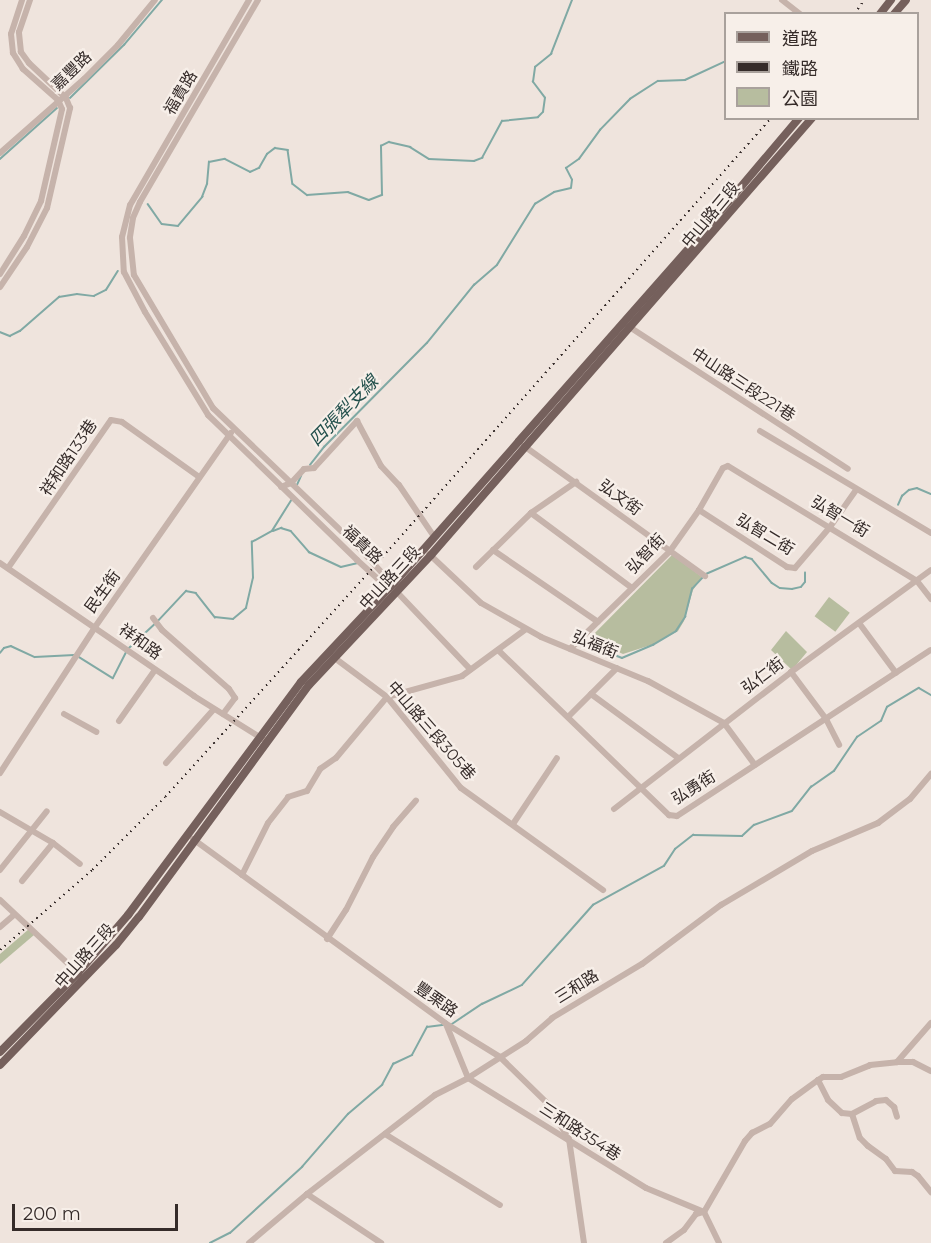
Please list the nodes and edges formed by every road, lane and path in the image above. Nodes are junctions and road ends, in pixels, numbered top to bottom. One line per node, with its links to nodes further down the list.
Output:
1 (22, 0): 13 (street)
2 (30, 0): 12 (street)
3 (155, 0): 14 (street, 嘉豐路)
4 (249, 0): 27 (street, 福貴路)
5 (258, 0): 25 (street, 福貴路)
6 (782, 0): 9 (street)
7 (891, 0): 10 (main road)
8 (906, 0): 11 (main road)
9 (797, 12)
10 (882, 12)
11 (896, 12)
12 (23, 56): 13 (street); 14 (street)
13 (16, 60): 15 (street)
14 (65, 97): 15 (street, 嘉豐路); 20 (street)
15 (59, 102): 18 (street, 嘉豐路); 19 (street)
16 (797, 120): 23 (main road, 中山路三段)
17 (810, 120): 24 (main road, 中山路三段)
18 (0, 153)
19 (35, 215): 20 (street); 21 (street)
20 (42, 219): 22 (street)
21 (0, 274)
22 (0, 287)
23 (623, 323): 24 (street, 中山路三段221巷); 28 (main road, 中山路三段)
24 (630, 328): 28 (main road, 中山路三段); 30 (street, 中山路三段221巷)
25 (234, 429): 27 (street, 民生街); 33 (street, 福貴路)
26 (760, 431): 35 (street)
27 (229, 436): 31 (street, 民生街); 34 (street, 福貴路)
28 (521, 443): 32 (street, 弘文街); 40 (main road, 中山路三段); 44 (main road, 中山路三段)
29 (728, 466): 36 (street, 弘智街); 38 (street, 弘智一街)
30 (848, 469)
31 (199, 477): 47 (street, 祥和路133巷); 57 (street, 民生街)
32 (576, 482): 37 (street); 43 (street, 弘文街)
33 (291, 483): 34 (street); 40 (street); 51 (street, 福貴路)
34 (281, 487): 51 (street, 福貴路)
35 (856, 490): 38 (street, 弘智二街); 39 (street)
36 (699, 510): 38 (street, 弘智二街); 43 (street, 弘智街)
37 (531, 513): 42 (street); 52 (street)
38 (830, 527): 50 (street, 弘智一街)
39 (931, 533)
40 (434, 535): 41 (main road, 中山路三段)
41 (422, 548): 44 (street, 弘福街); 51 (main road, 中山路三段)
42 (493, 550): 46 (street); 55 (street)
43 (670, 551): 49 (street, 弘文街); 52 (street, 弘智街)
44 (430, 555): 51 (main road, 中山路三段); 58 (street, 弘福街)
45 (0, 564): 47 (street, 祥和路)
46 (476, 567)
47 (8, 568): 57 (street, 祥和路)
48 (931, 570): 50 (street, 弘仁街)
49 (705, 576)
50 (917, 580): 53 (street, 弘智一街); 56 (street, 弘仁街)
51 (393, 587): 62 (main road, 中山路三段); 63 (main road, 中山路三段); 65 (street)
52 (632, 588): 55 (street, 弘智街)
53 (931, 599)
54 (155, 621): 73 (street)
55 (598, 622): 59 (street, 弘智街)
56 (859, 623): 67 (street, 弘仁街); 68 (street)
57 (95, 627): 66 (street, 祥和路); 86 (street, 民生街)
58 (526, 629): 59 (street, 弘福街); 60 (street)
59 (570, 649): 64 (street, 弘福街)
60 (498, 650): 65 (street); 74 (street, 弘勇街)
61 (931, 650): 68 (street, 弘勇街)
62 (328, 652): 63 (street, 中山路三段305巷); 79 (main road, 中山路三段)
63 (335, 658): 70 (street, 中山路三段305巷); 80 (main road, 中山路三段)
64 (617, 668): 69 (street); 77 (street, 弘福街)
65 (470, 669): 70 (street)
66 (155, 670): 71 (street, 祥和路); 76 (street)
67 (791, 672): 75 (street); 77 (street, 弘仁街)
68 (896, 673): 75 (street, 弘勇街)
69 (591, 694): 74 (street); 83 (street)
70 (387, 697): 93 (street, 中山路三段305巷); 100 (street)
71 (214, 709): 73 (street, 祥和路); 84 (street)
72 (64, 714): 78 (street)
73 (223, 714): 79 (street, 祥和路)
74 (568, 717): 88 (street, 弘勇街)
75 (826, 719): 81 (street); 85 (street, 弘勇街)
76 (119, 721)
77 (723, 723): 83 (street, 弘仁街); 85 (street, 弘福街)
78 (96, 732)
79 (258, 736): 80 (street, 祥和路); 95 (main road, 中山路三段)
80 (266, 741): 96 (main road, 中山路三段)
81 (839, 745)
82 (557, 758): 93 (street)
83 (678, 758): 88 (street, 弘仁街)
84 (166, 763)
85 (756, 765): 88 (street, 弘勇街)
86 (0, 773)
87 (931, 774): 111 (street, 三和路)
88 (640, 787): 90 (street, 弘仁街)
89 (416, 801): 106 (street)
90 (614, 808)
91 (47, 811): 94 (street)
92 (0, 812): 94 (street)
93 (513, 824): 102 (street, 中山路三段305巷)
94 (31, 831): 97 (street); 99 (street)
95 (187, 836): 96 (street, 豐栗路); 107 (main road, 中山路三段)
96 (195, 840): 100 (street, 豐栗路); 107 (main road, 中山路三段)
97 (53, 843): 98 (street); 101 (street)
98 (80, 864)
99 (0, 870)
100 (242, 875): 106 (street, 豐栗路)
101 (22, 881)
102 (603, 890)
103 (0, 900): 104 (street)
104 (14, 915): 105 (street); 107 (street)
105 (0, 927)
106 (327, 939): 108 (street, 豐栗路)
107 (80, 976): 110 (main road, 中山路三段); 113 (main road, 中山路三段)
108 (445, 1023): 111 (street, 豐栗路); 115 (street)
109 (931, 1023): 112 (street)
110 (0, 1052)
111 (501, 1058): 115 (street, 三和路); 120 (street, 豐栗路)
112 (897, 1062): 114 (street); 116 (street)
113 (0, 1065)
114 (931, 1071)
115 (468, 1078): 119 (street, 三和路); 120 (street, 三和路354巷)
116 (818, 1080): 117 (street); 124 (street)
117 (852, 1114): 118 (street); 121 (street)
118 (897, 1117)
119 (385, 1134): 122 (street, 三和路); 123 (street)
120 (570, 1139): 124 (street, 三和路354巷); 127 (street, 豐栗路)
121 (931, 1192)
122 (307, 1194): 125 (street, 三和路); 126 (street)
123 (500, 1205)
124 (704, 1212): 128 (street); 129 (street)
125 (249, 1243)
126 (381, 1243)
127 (584, 1243)
128 (666, 1243)
129 (719, 1243)

